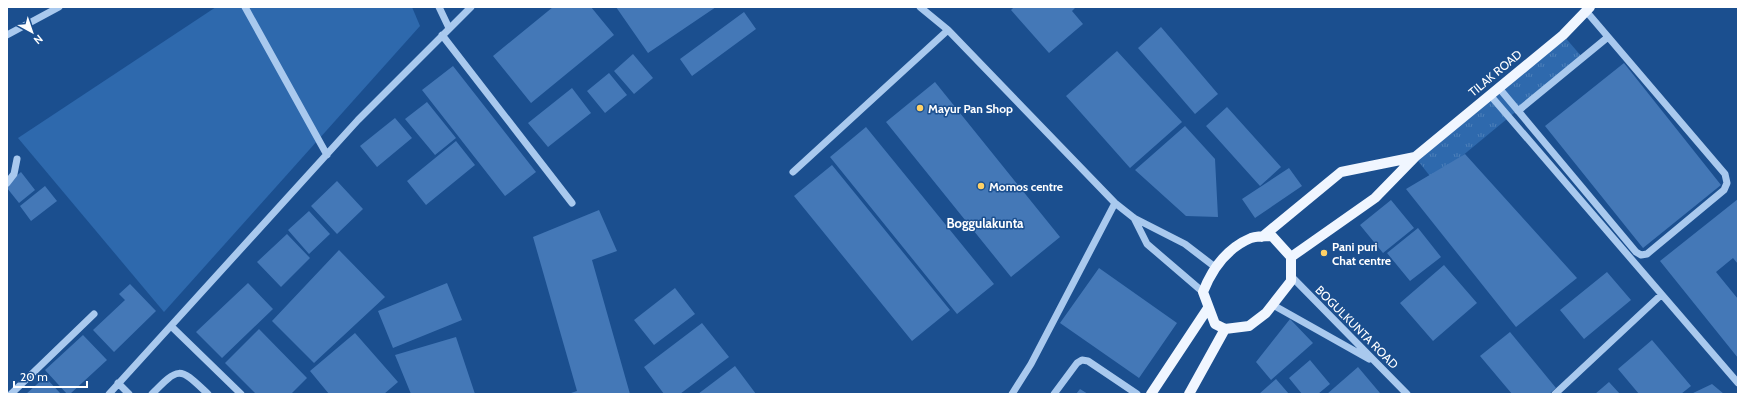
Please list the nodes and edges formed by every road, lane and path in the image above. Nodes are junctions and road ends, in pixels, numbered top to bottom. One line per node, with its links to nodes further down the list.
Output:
1 (59, 7): 9 (street)
2 (245, 7): 15 (street)
3 (439, 7): 7 (street)
4 (471, 7): 7 (street)
5 (920, 7): 8 (street)
6 (1588, 9): 11 (street); 12 (main road, TILAK ROAD)
7 (449, 28): 10 (street)
8 (948, 30): 18 (street); 21 (street)
9 (7, 35)
10 (442, 36): 15 (street); 20 (street)
11 (1608, 37): 14 (street); 14 (street)
12 (1499, 88): 13 (main road, TILAK ROAD); 14 (street)
13 (1490, 95): 16 (main road, TILAK ROAD); 28 (street)
14 (1518, 111)
15 (327, 155): 32 (street)
16 (1415, 158): 23 (main road); 24 (main road, TILAK ROAD)
17 (17, 159): 19 (street)
18 (793, 172)
19 (7, 183)
20 (572, 203)
21 (1115, 203): 22 (street); 43 (street)
22 (1134, 218): 25 (street); 27 (street)
23 (1262, 237): 24 (main road); 25 (main road)
24 (1291, 257): 26 (main road)
25 (1215, 267): 27 (main road)
26 (1291, 276): 29 (main road); 34 (street, BOGULKUNTA ROAD)
27 (1203, 292): 30 (main road)
28 (1661, 295): 36 (street); 49 (street)
29 (1273, 305): 33 (main road); 34 (street)
30 (1208, 308): 33 (main road); 46 (main road)
31 (94, 314): 37 (street)
32 (171, 326): 35 (street); 42 (street)
33 (1225, 329): 47 (main road)
34 (1378, 364): 48 (street, BOGULKUNTA ROAD)
35 (118, 383): 38 (street); 39 (street)
36 (1738, 383)
37 (11, 394)
38 (109, 394)
39 (130, 394)
40 (152, 394): 41 (street)
41 (208, 394)
42 (241, 394)
43 (1012, 394)
44 (1054, 394): 45 (street)
45 (1137, 394)
46 (1151, 394)
47 (1189, 394)
48 (1407, 394)
49 (1555, 394)

